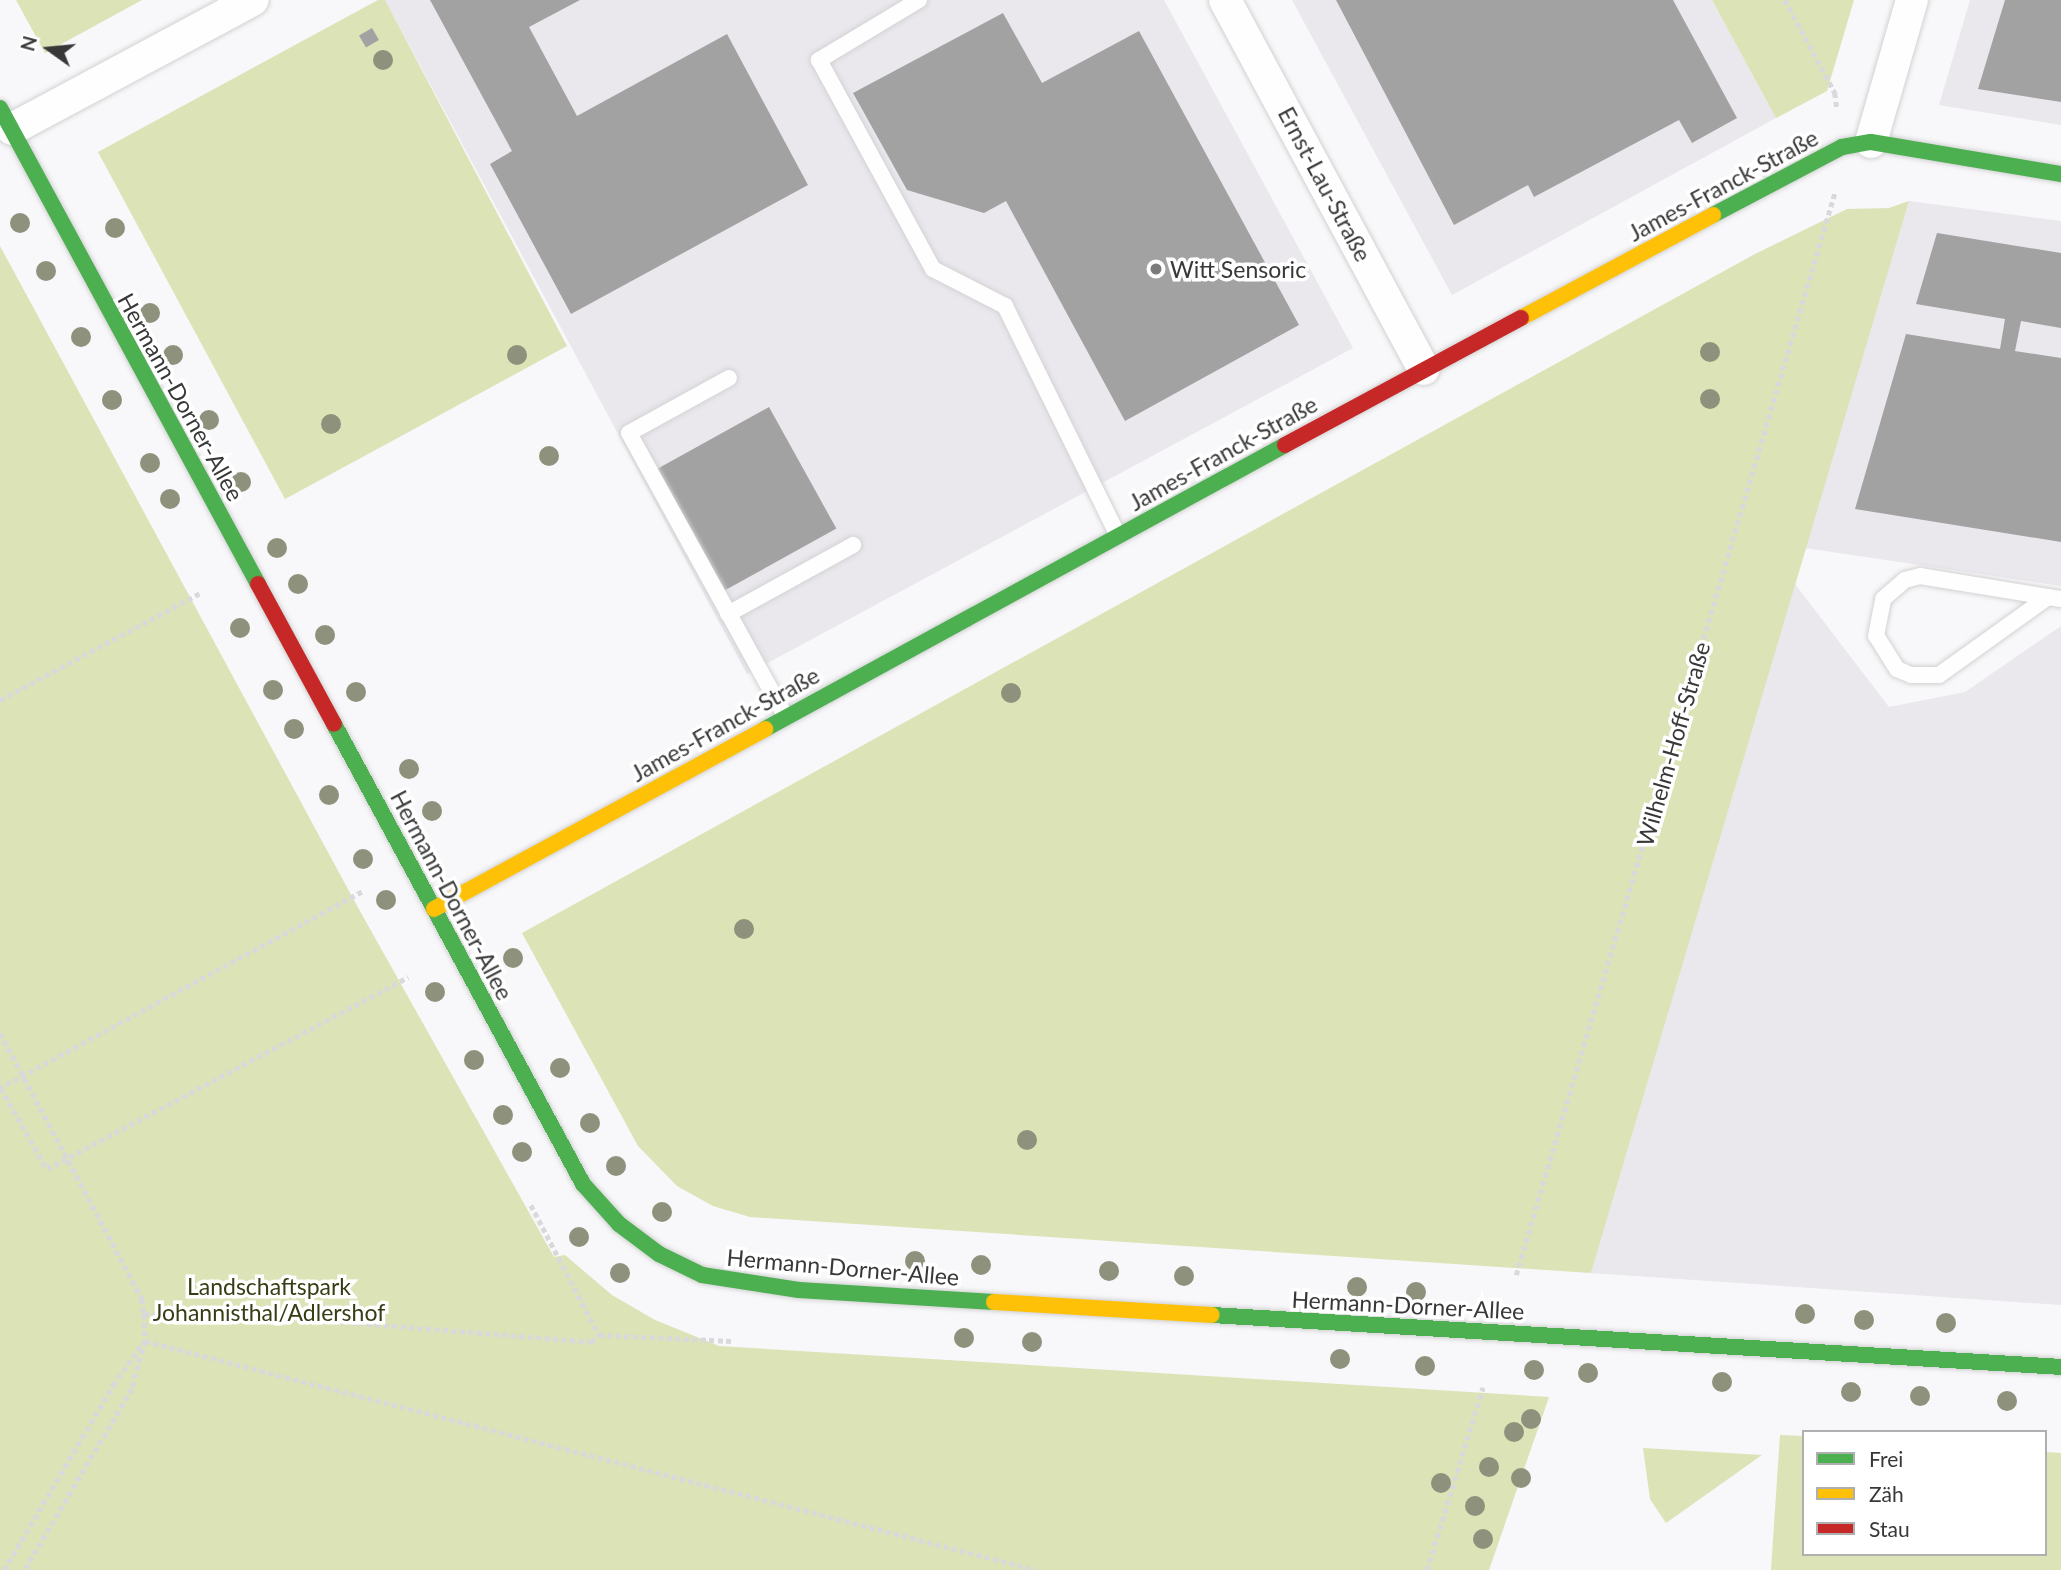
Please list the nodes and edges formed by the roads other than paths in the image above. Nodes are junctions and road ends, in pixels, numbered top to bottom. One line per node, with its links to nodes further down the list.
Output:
1 (253, 0): 5 (street)
2 (919, 0): 10 (lane)
3 (1225, 0): 8 (street, Ernst-Lau-Straße)
4 (1912, 0): 6 (street)
5 (6, 118): 15 (street, Hermann-Dorner-Allee)
6 (1871, 142): 7 (street, James-Franck-Straße); 8 (street, James-Franck-Straße)
7 (2061, 174)
8 (1424, 369): 10 (street, James-Franck-Straße)
9 (729, 378): 13 (lane)
10 (1118, 536): 14 (street, James-Franck-Straße)
11 (853, 545): 13 (lane)
12 (2054, 598): 12 (lane)
13 (729, 614): 14 (lane)
14 (786, 717): 15 (street, James-Franck-Straße)
15 (433, 909): 16 (street, Hermann-Dorner-Allee)
16 (2061, 1367)

